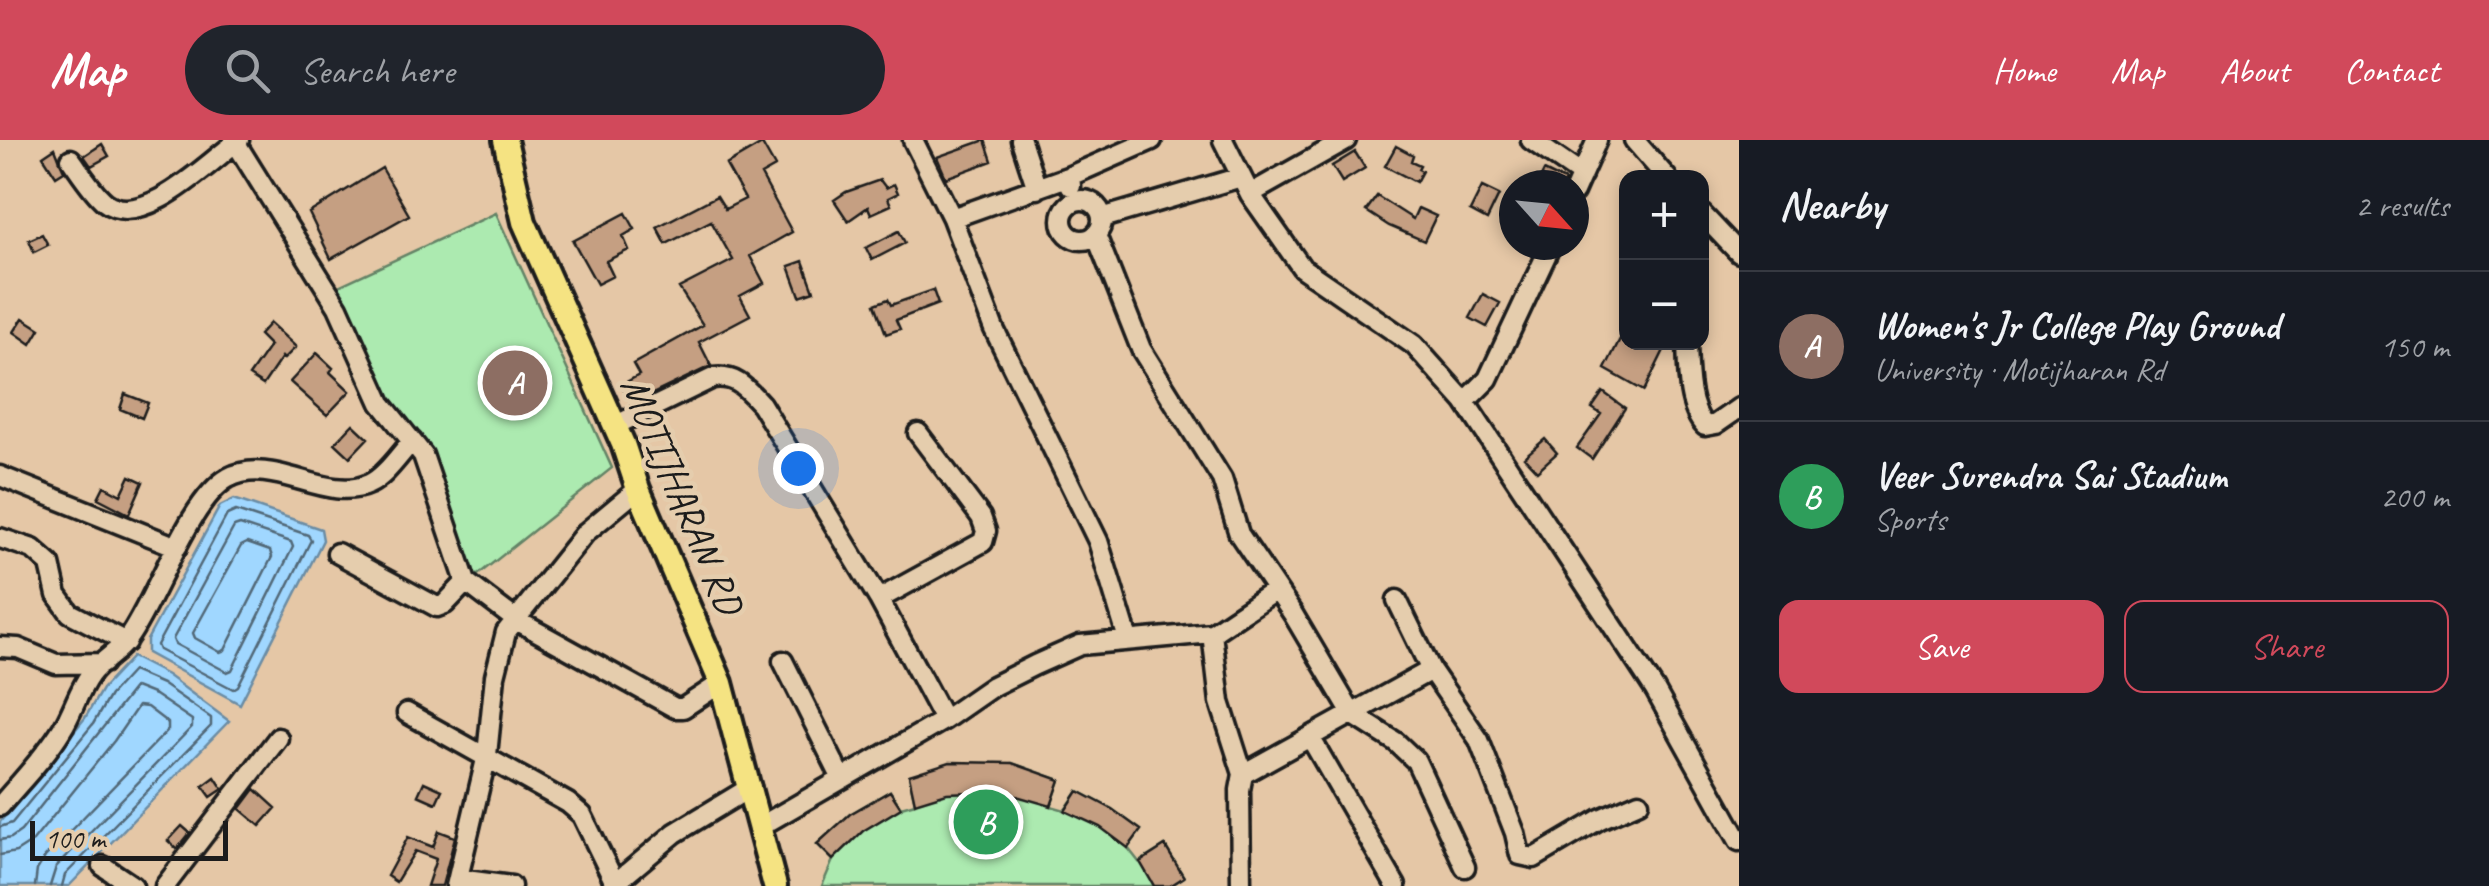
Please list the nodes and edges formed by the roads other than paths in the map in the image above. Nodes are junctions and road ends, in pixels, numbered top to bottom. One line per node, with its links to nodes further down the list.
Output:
1 (505, 140): 29 (main road, MOTIJHARAN RD)
2 (912, 140): 19 (street)
3 (1021, 140): 17 (street)
4 (1152, 140): 15 (street)
5 (1223, 140): 16 (street)
6 (1346, 140): 16 (street)
7 (1531, 140): 13 (street)
8 (1597, 140): 14 (street)
9 (1634, 140): 12 (street)
10 (236, 141): 11 (street); 31 (street)
11 (71, 159)
12 (1653, 169)
13 (1563, 170)
14 (1584, 170)
15 (1070, 176): 17 (street); 18 (street)
16 (1245, 185): 22 (street); 27 (street)
17 (1037, 189): 19 (street)
18 (1076, 201): 22 (street); 22 (street)
19 (952, 218): 43 (street)
20 (1709, 222): 23 (street)
21 (1739, 222): 23 (street)
22 (1099, 227): 38 (street)
23 (1722, 236): 24 (street)
24 (1739, 253)
25 (1544, 260): 27 (street)
26 (1687, 350): 28 (street)
27 (1466, 402): 62 (street)
28 (1739, 408)
29 (614, 426): 33 (main road, MOTIJHARAN RD); 39 (street)
30 (918, 434): 39 (street)
31 (412, 440): 35 (street); 37 (street)
32 (0, 476): 35 (street)
33 (638, 489): 41 (street); 49 (main road, MOTIJHARAN RD)
34 (0, 538): 44 (street)
35 (177, 546): 44 (street)
36 (337, 554): 37 (street)
37 (466, 582): 41 (street)
38 (1276, 590): 42 (street); 51 (street)
39 (879, 599): 52 (street)
40 (1397, 600): 48 (street)
41 (516, 620): 49 (street); 55 (street)
42 (1212, 633): 43 (street); 56 (street)
43 (1128, 639): 52 (street)
44 (126, 642): 47 (street)
45 (0, 647): 47 (street)
46 (783, 661): 57 (street)
47 (103, 663): 60 (street)
48 (1431, 670): 51 (street); 59 (street)
49 (721, 683): 58 (main road, MOTIJHARAN RD)
50 (407, 714): 55 (street)
51 (1352, 714): 53 (street); 64 (street)
52 (944, 720): 57 (street)
53 (1310, 737): 56 (street); 72 (street)
54 (278, 738): 68 (street)
55 (487, 755): 65 (street); 66 (street)
56 (1243, 774): 71 (street)
57 (841, 777): 61 (street)
58 (750, 786): 61 (main road, MOTIJHARAN RD); 66 (street)
59 (1640, 802)
60 (0, 806)
61 (760, 826): 70 (main road, MOTIJHARAN RD)
62 (1739, 841)
63 (103, 866): 67 (street)
64 (1465, 867)
65 (457, 882): 69 (street)
66 (613, 884)
67 (133, 886)
68 (165, 886)
69 (511, 886)
70 (775, 886)
71 (1241, 886)
72 (1396, 886)

